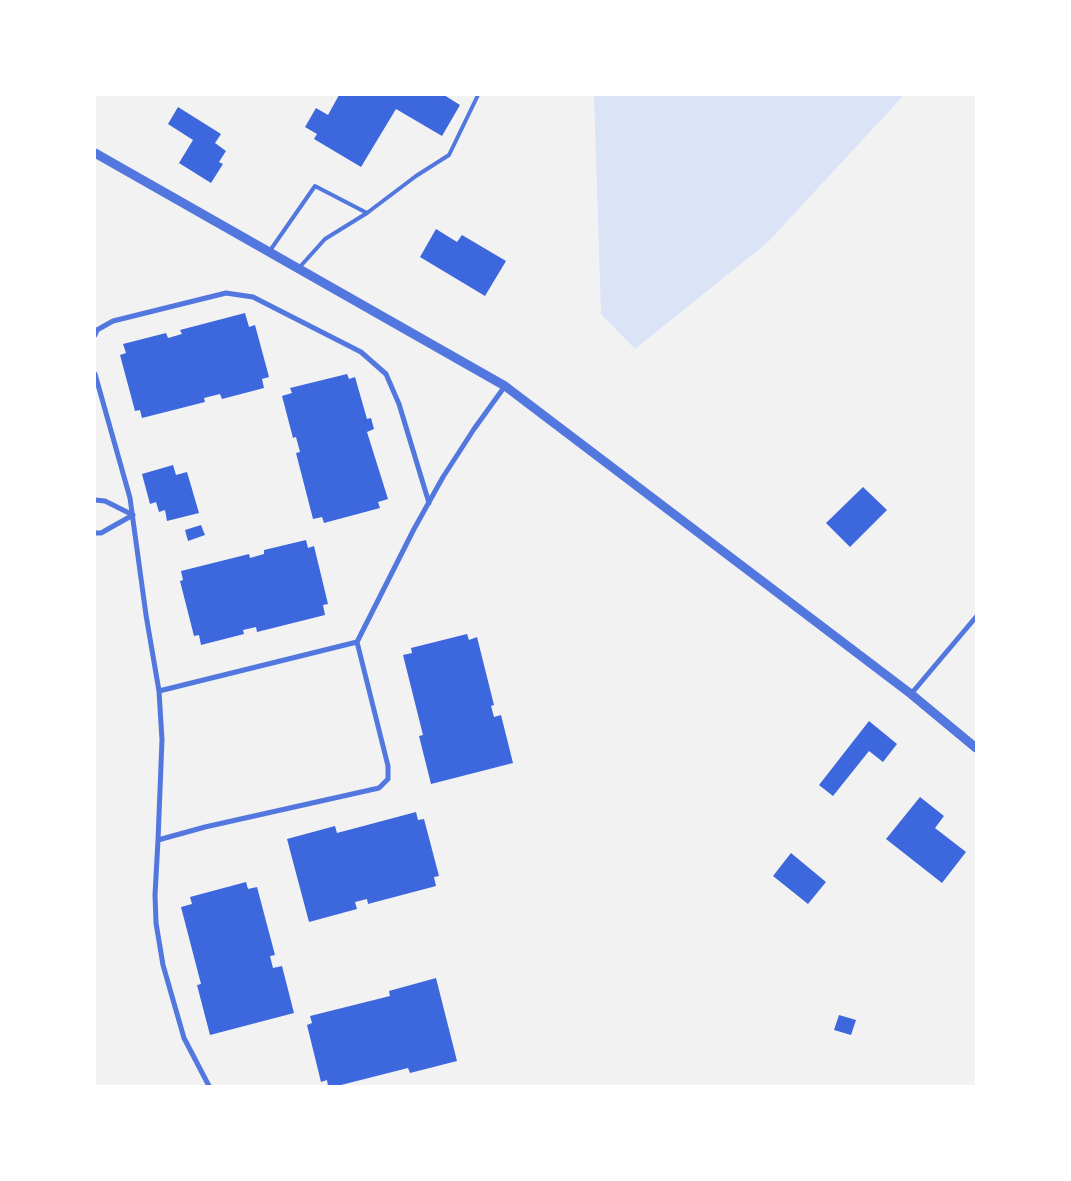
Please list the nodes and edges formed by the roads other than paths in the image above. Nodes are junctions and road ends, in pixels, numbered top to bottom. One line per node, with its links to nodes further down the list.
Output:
1 (478, 95): 3 (lane)
2 (95, 153): 4 (street)
3 (367, 214): 4 (lane); 5 (lane)
4 (268, 252): 5 (street)
5 (298, 269): 8 (street)
6 (95, 335): 10 (street)
7 (95, 374): 11 (street)
8 (505, 386): 10 (street); 16 (street)
9 (95, 500): 11 (street)
10 (429, 503): 14 (street)
11 (134, 515): 12 (street); 15 (street)
12 (95, 533)
13 (976, 617): 16 (street)
14 (357, 642): 15 (street); 18 (street)
15 (159, 691): 18 (street)
16 (911, 694): 17 (street)
17 (976, 748)
18 (158, 840): 19 (street)
19 (209, 1086)

